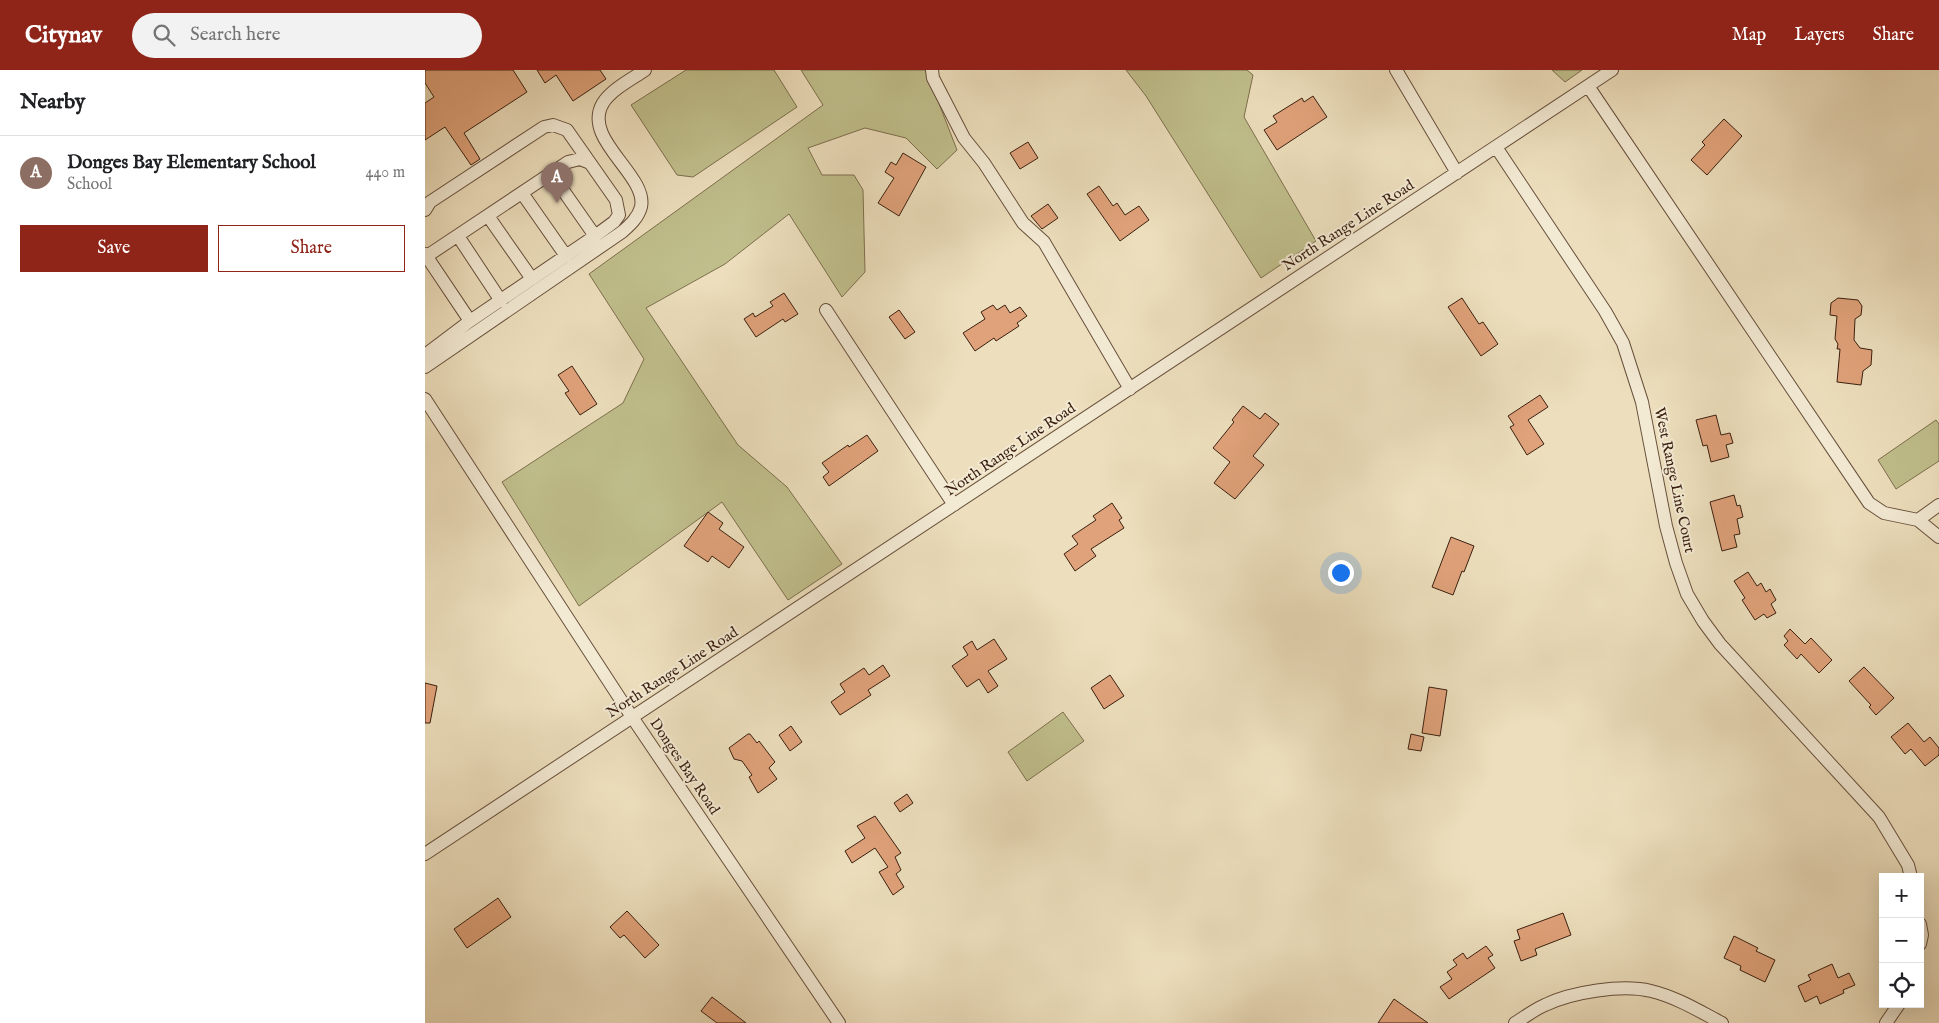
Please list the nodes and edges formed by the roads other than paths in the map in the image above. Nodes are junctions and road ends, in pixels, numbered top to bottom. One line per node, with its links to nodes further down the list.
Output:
1 (645, 70): 22 (street)
2 (932, 70): 23 (street)
3 (1395, 70): 9 (street)
4 (1612, 70): 5 (street, North Range Line Road)
5 (1588, 86): 6 (street, North Range Line Road); 27 (street)
6 (1496, 147): 9 (street, North Range Line Road); 31 (street, West Range Line Court)
7 (590, 163): 8 (street); 11 (street); 14 (street)
8 (551, 173): 10 (street); 14 (street)
9 (1457, 173): 23 (street, North Range Line Road)
10 (522, 193): 12 (street); 16 (street)
11 (425, 210)
12 (488, 216): 13 (street); 17 (street)
13 (458, 236): 15 (street); 18 (street)
14 (595, 236): 16 (street)
15 (426, 255): 20 (street)
16 (566, 256): 17 (street)
17 (532, 279): 18 (street)
18 (501, 301): 20 (street)
19 (826, 310): 25 (street)
20 (471, 321): 21 (street)
21 (425, 355)
22 (425, 367)
23 (1130, 389): 25 (street, North Range Line Road)
24 (425, 400): 29 (street, Donges Bay Road)
25 (954, 505): 29 (street, North Range Line Road)
26 (1939, 505): 27 (street)
27 (1918, 520): 28 (street)
28 (1939, 537)
29 (632, 717): 30 (street, North Range Line Road); 33 (street, Donges Bay Road)
30 (425, 854)
31 (1910, 873)
32 (1896, 1008): 36 (street)
33 (839, 1023)
34 (1515, 1023): 35 (street)
35 (1721, 1023)
36 (1886, 1023)

